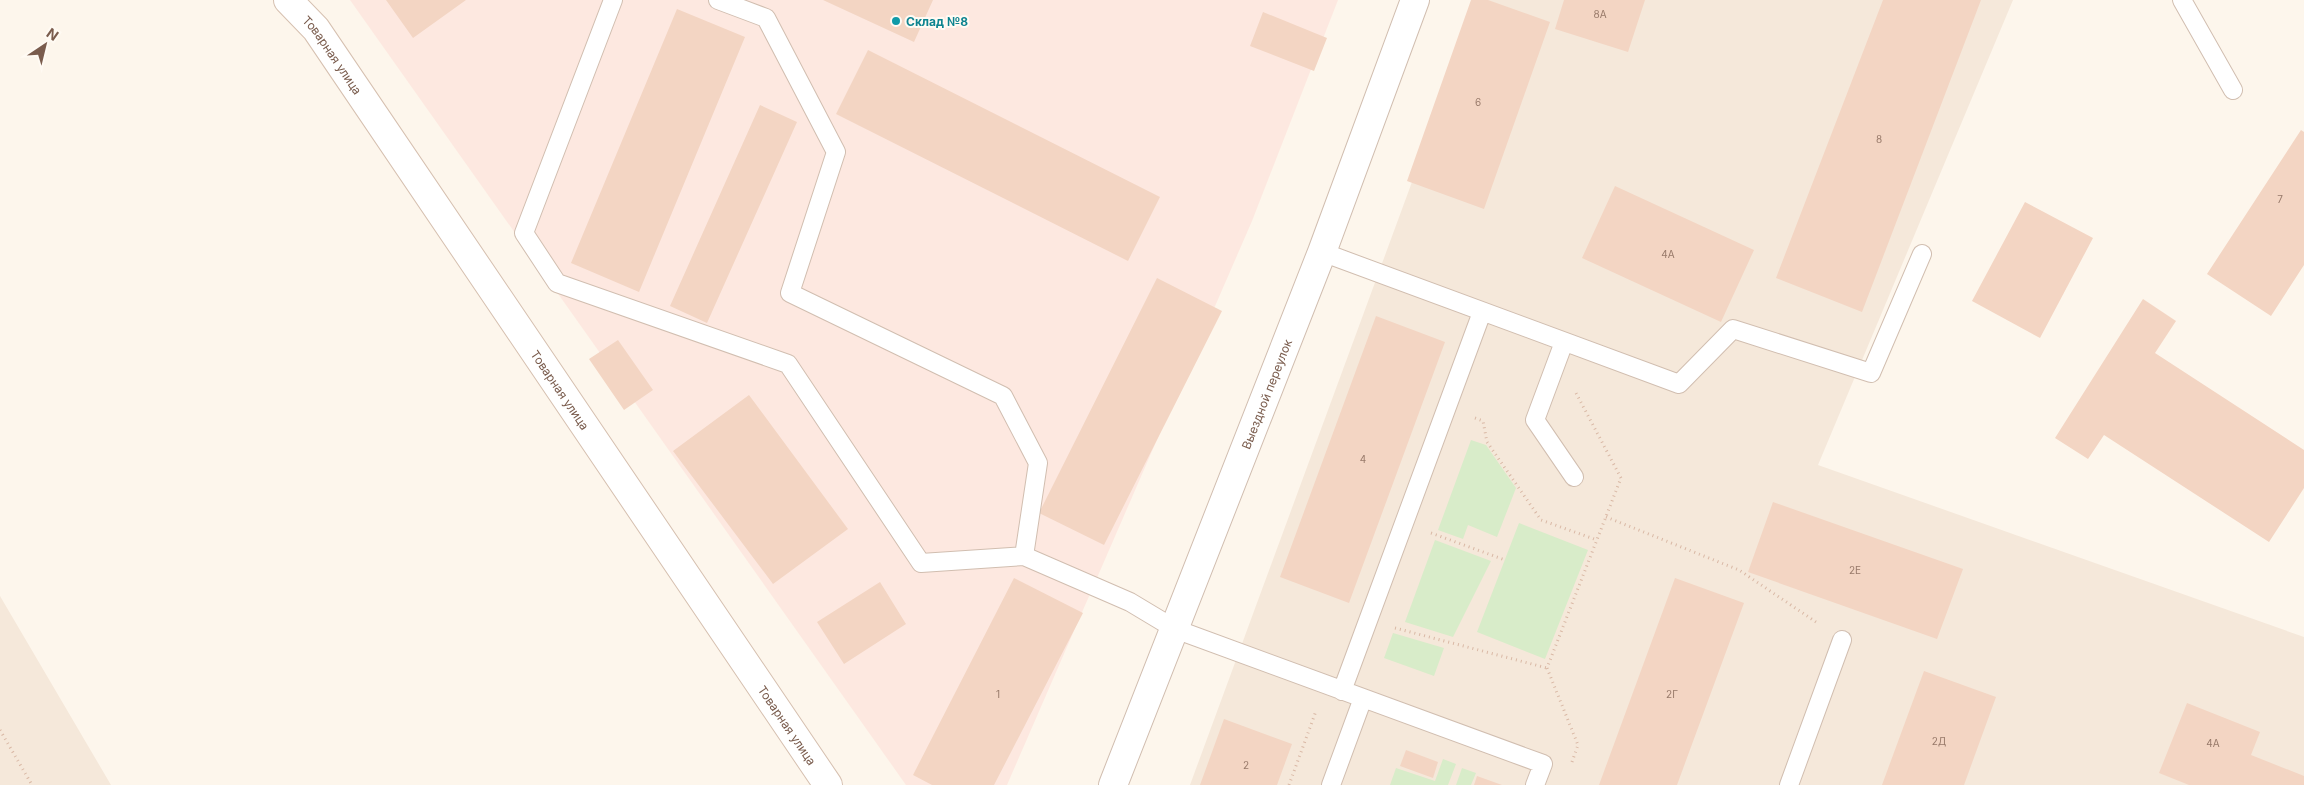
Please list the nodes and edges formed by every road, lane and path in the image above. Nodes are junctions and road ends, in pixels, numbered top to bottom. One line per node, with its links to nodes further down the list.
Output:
1 (288, 0): 28 (main road, Товарная улица)
2 (613, 0): 17 (lane)
3 (718, 0): 17 (lane)
4 (1415, 0): 7 (main road, Выездной переулок)
5 (2182, 0): 6 (lane)
6 (2233, 90)
7 (1322, 252): 9 (lane); 20 (main road, Выездной переулок)
8 (1922, 254): 10 (lane)
9 (1482, 312): 10 (lane); 23 (lane)
10 (1564, 342): 11 (lane)
11 (1558, 360): 13 (lane); 14 (path)
12 (1478, 419): 16 (path)
13 (1574, 477)
14 (1606, 517): 16 (path); 21 (path)
15 (1430, 532): 18 (path)
16 (1597, 540): 22 (path)
17 (1024, 556): 20 (lane)
18 (1505, 560)
19 (1385, 625): 22 (path)
20 (1175, 628): 23 (lane); 29 (main road, Выездной переулок)
21 (1842, 640): 33 (lane)
22 (1547, 668): 26 (path)
23 (1334, 688): 24 (lane); 30 (path)
24 (1363, 698): 31 (lane); 32 (lane)
25 (0, 730): 27 (path)
26 (1578, 745)
27 (32, 785)
28 (828, 785)
29 (1113, 785)
30 (1289, 785)
31 (1331, 785)
32 (1535, 785)
33 (1789, 785)

